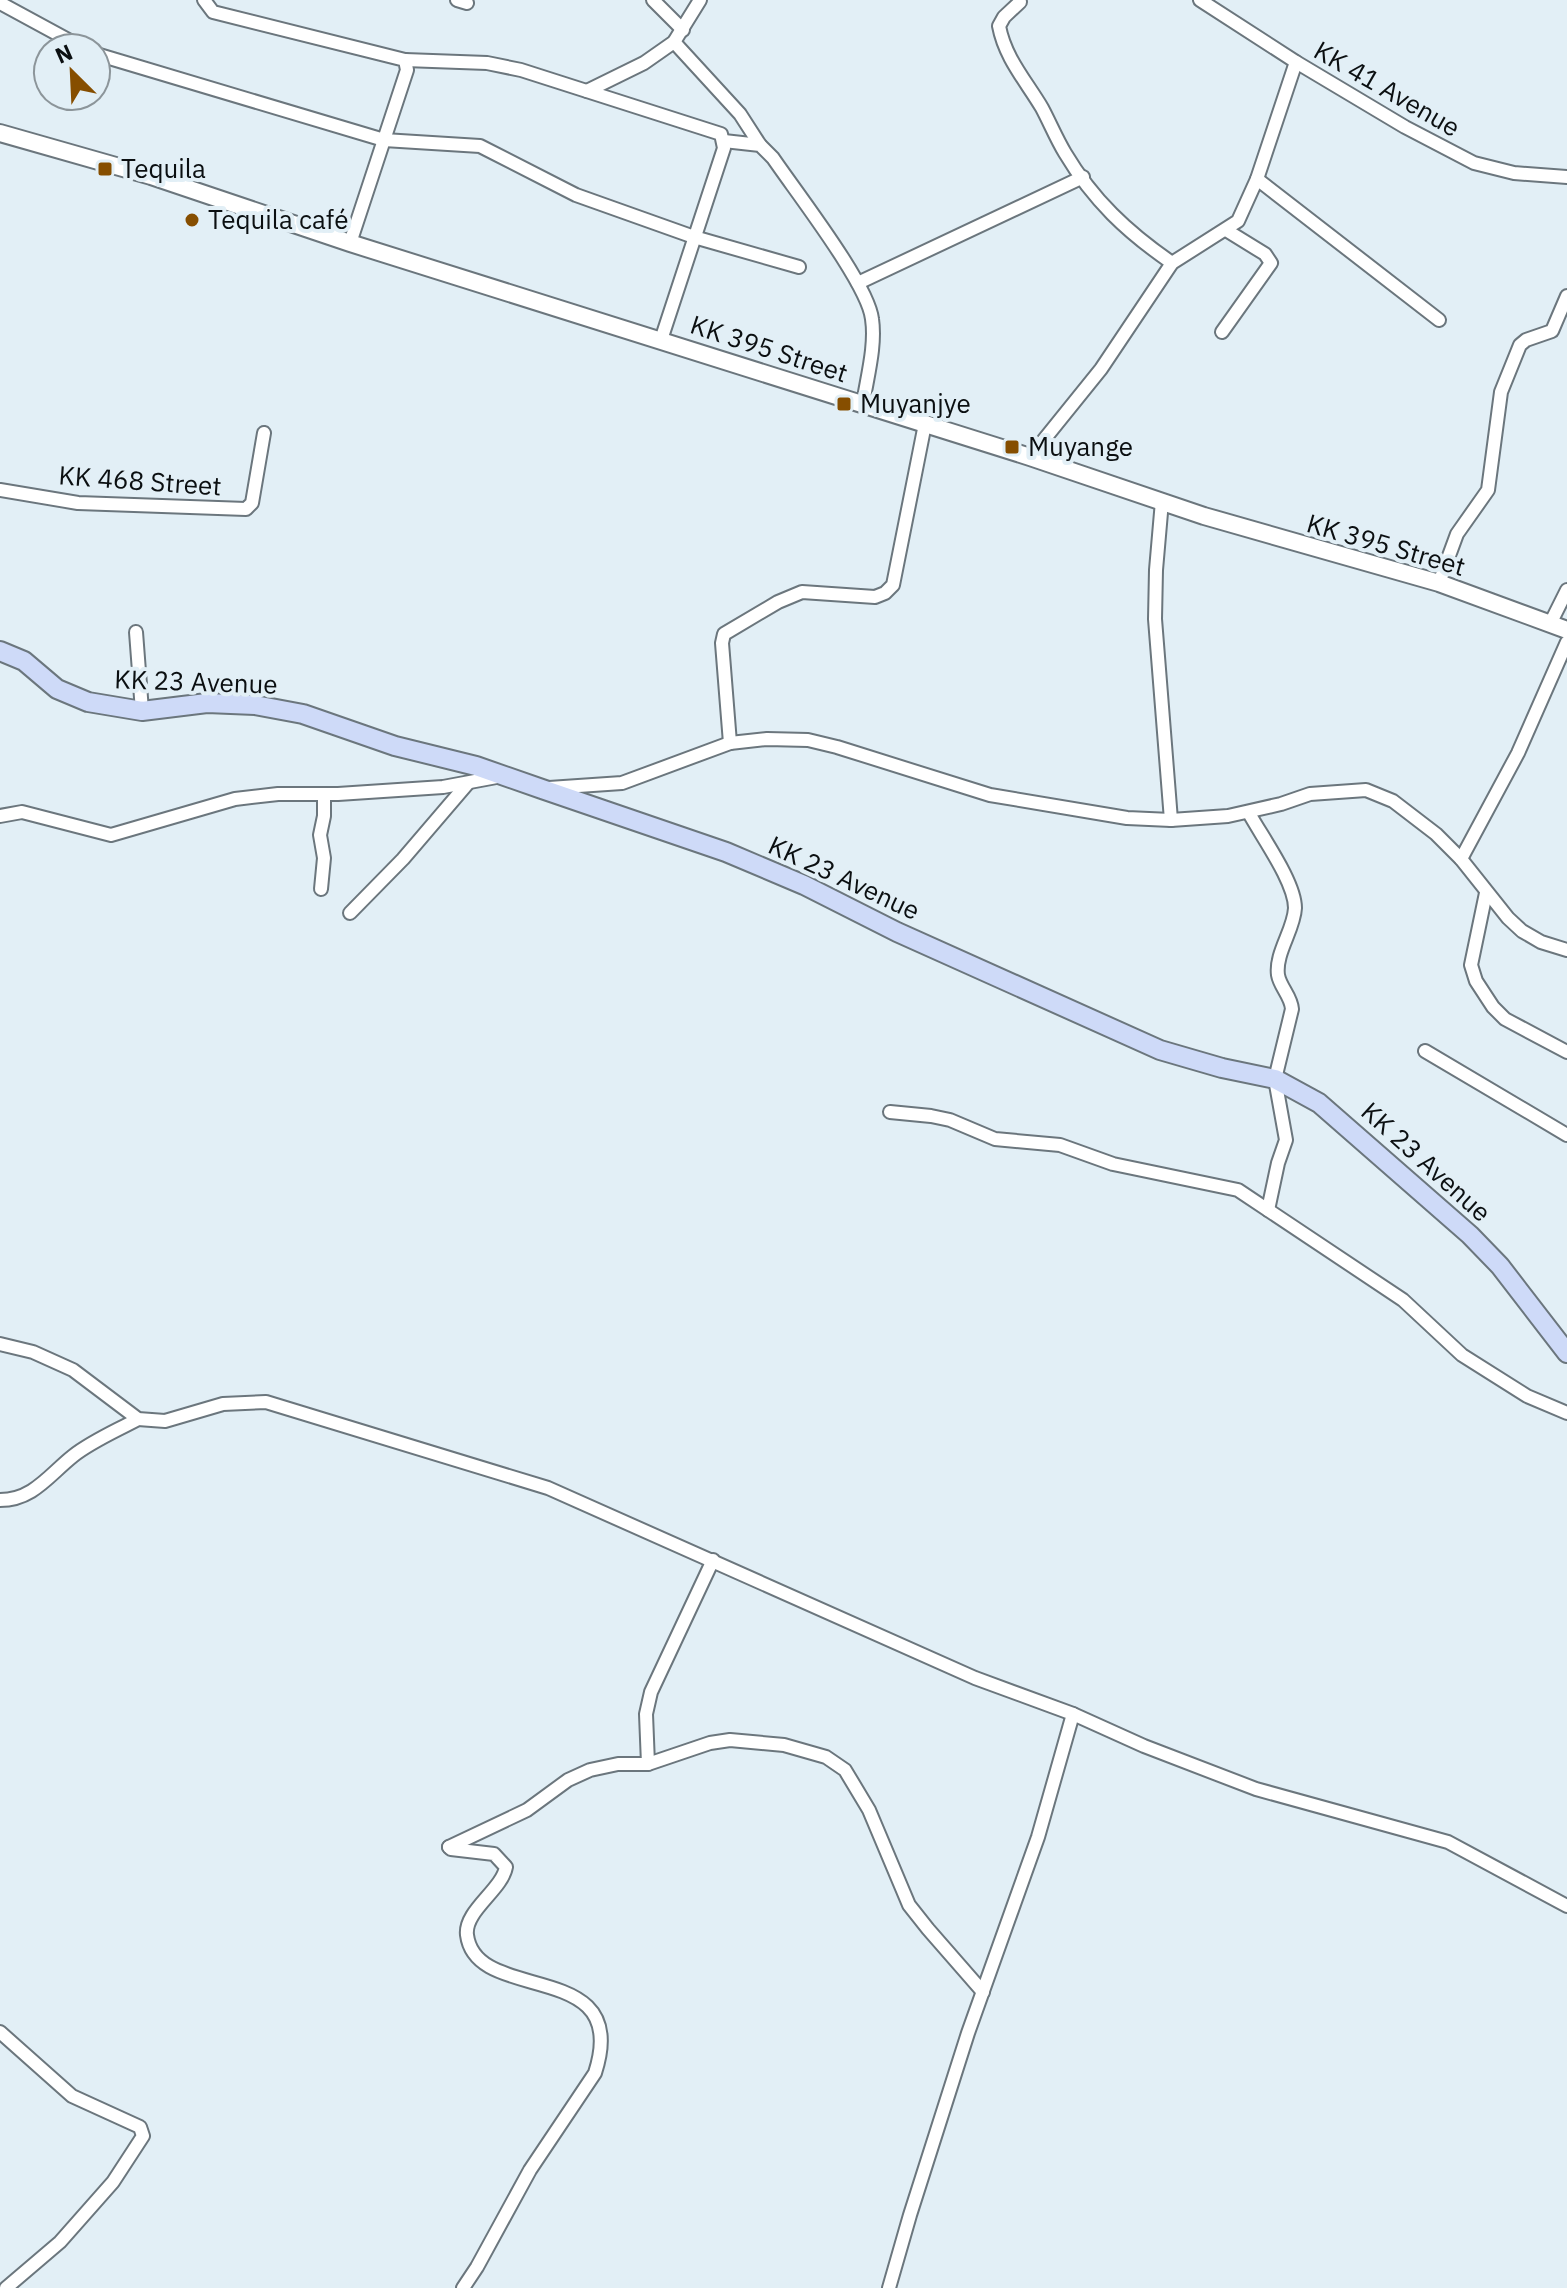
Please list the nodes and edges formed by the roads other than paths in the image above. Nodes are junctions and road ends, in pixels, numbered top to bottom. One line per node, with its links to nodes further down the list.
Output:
1 (204, 0): 11 (street)
2 (653, 0): 7 (street)
3 (700, 0): 7 (street)
4 (1200, 0): 12 (street, KK 41 Avenue)
5 (1020, 2): 18 (street)
6 (0, 3): 8 (street)
7 (683, 30): 9 (street)
8 (53, 32)
9 (674, 42): 13 (street); 17 (street)
10 (112, 59): 15 (street)
11 (405, 60): 13 (street); 15 (street)
12 (1296, 62): 19 (street, KK 41 Avenue); 20 (street)
13 (587, 91): 16 (street)
14 (0, 133): 23 (street, KK 395 Street)
15 (384, 140): 22 (street); 23 (street)
16 (724, 141): 17 (street); 22 (street)
17 (760, 145): 26 (street)
18 (1083, 177): 24 (street); 26 (street)
19 (1567, 177)
20 (1257, 179): 21 (street); 28 (street)
21 (1226, 230): 24 (street); 29 (street)
22 (694, 237): 25 (street); 30 (street)
23 (350, 243): 30 (street, KK 395 Street)
24 (1172, 263): 34 (street)
25 (799, 267)
26 (858, 283): 31 (street)
27 (1567, 296): 37 (street)
28 (1439, 320)
29 (1222, 332)
30 (661, 340): 31 (street, KK 395 Street)
31 (863, 404): 32 (street, KK 395 Street)
32 (925, 424): 34 (street, KK 395 Street); 45 (street)
33 (264, 433): 35 (street, KK 468 Street)
34 (1030, 457): 36 (street, KK 395 Street)
35 (0, 490)
36 (1162, 501): 37 (street, KK 395 Street); 52 (street)
37 (1439, 583): 39 (street, KK 395 Street)
38 (1567, 590): 39 (street)
39 (1550, 624): 40 (street, KK 395 Street)
40 (1567, 630)
41 (136, 632): 44 (street)
42 (1567, 642): 53 (street)
43 (0, 651): 44 (main road, KK 23 Avenue)
44 (142, 711): 46 (main road, KK 23 Avenue)
45 (730, 743): 48 (street); 52 (street)
46 (503, 776): 47 (street); 48 (main road, KK 23 Avenue)
47 (468, 783): 49 (street); 56 (street)
48 (542, 789): 60 (main road, KK 23 Avenue)
49 (324, 794): 51 (street); 54 (street)
50 (1249, 813): 52 (street); 53 (street); 60 (street)
51 (0, 816)
52 (1171, 820)
53 (1461, 859): 55 (street)
54 (321, 889)
55 (1486, 893): 57 (street); 59 (street)
56 (350, 913)
57 (1567, 950)
58 (1425, 1051): 62 (street)
59 (1567, 1052)
60 (1275, 1079): 63 (street); 65 (main road, KK 23 Avenue)
61 (890, 1112): 63 (street)
62 (1567, 1135)
63 (1268, 1210): 66 (street)
64 (0, 1344): 67 (street)
65 (1567, 1353)
66 (1567, 1413)
67 (138, 1419): 68 (street); 69 (street)
68 (0, 1500)
69 (713, 1560): 70 (street); 71 (street)
70 (1073, 1714): 72 (street); 73 (street)
71 (648, 1764): 73 (street); 77 (street)
72 (1567, 1906)
73 (983, 1992): 78 (street)
74 (0, 2032): 76 (street)
75 (0, 2279): 76 (street)
76 (6, 2288)
77 (463, 2288)
78 (889, 2288)

